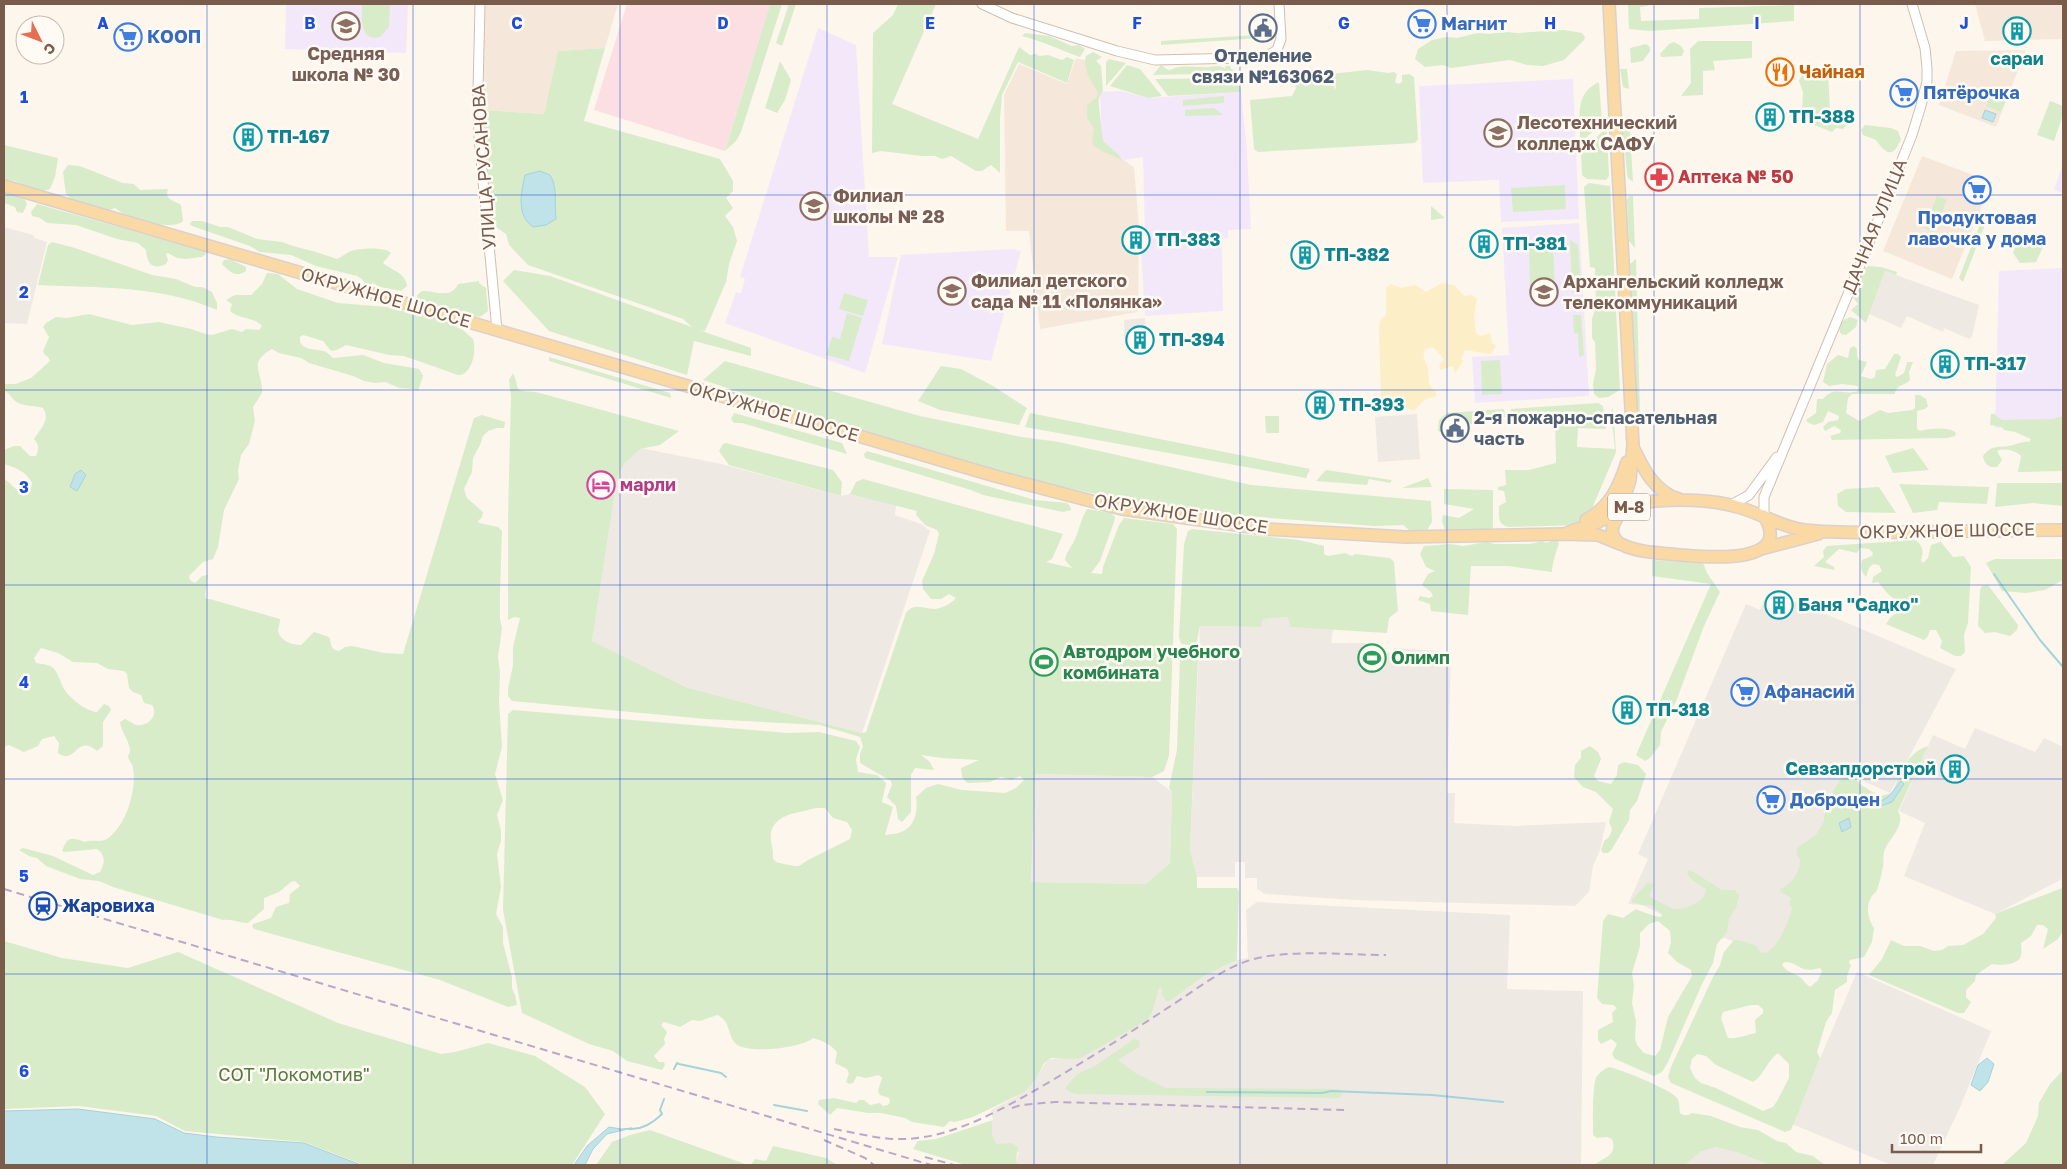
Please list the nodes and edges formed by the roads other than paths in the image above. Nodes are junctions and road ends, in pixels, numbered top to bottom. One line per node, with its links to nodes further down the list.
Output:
1 (480, 4): 7 (street, УЛИЦА РУСАНОВА)
2 (982, 4): 3 (street)
3 (1279, 4)
4 (1609, 4): 9 (main road, М-8)
5 (1912, 4): 8 (street, ДАЧНАЯ УЛИЦА)
6 (4, 186): 7 (main road, ОКРУЖНОЕ ШОССЕ)
7 (497, 330): 16 (main road, ОКРУЖНОЕ ШОССЕ)
8 (1787, 442): 11 (street, ДАЧНАЯ УЛИЦА); 13 (street, ДАЧНАЯ УЛИЦА)
9 (1633, 445): 10 (main road, М-8); 12 (main road, М-8); 16 (main road, М-8)
10 (1685, 501): 11 (main road, ОКРУЖНОЕ ШОССЕ / М-8); 12 (main road, ОКРУЖНОЕ ШОССЕ / М-8)
11 (1731, 506): 13 (main road, ОКРУЖНОЕ ШОССЕ / М-8)
12 (1620, 512): 16 (main road, ОКРУЖНОЕ ШОССЕ); 17 (main road, М-8)
13 (1764, 516): 15 (main road, ОКРУЖНОЕ ШОССЕ / М-8); 18 (main road)
14 (2063, 530): 15 (main road, ОКРУЖНОЕ ШОССЕ / М-8)
15 (1830, 532): 18 (main road, ОКРУЖНОЕ ШОССЕ / М-8)
16 (1563, 534): 17 (main road, ОКРУЖНОЕ ШОССЕ)
17 (1620, 544): 18 (main road, ОКРУЖНОЕ ШОССЕ / М-8)
18 (1761, 549)

